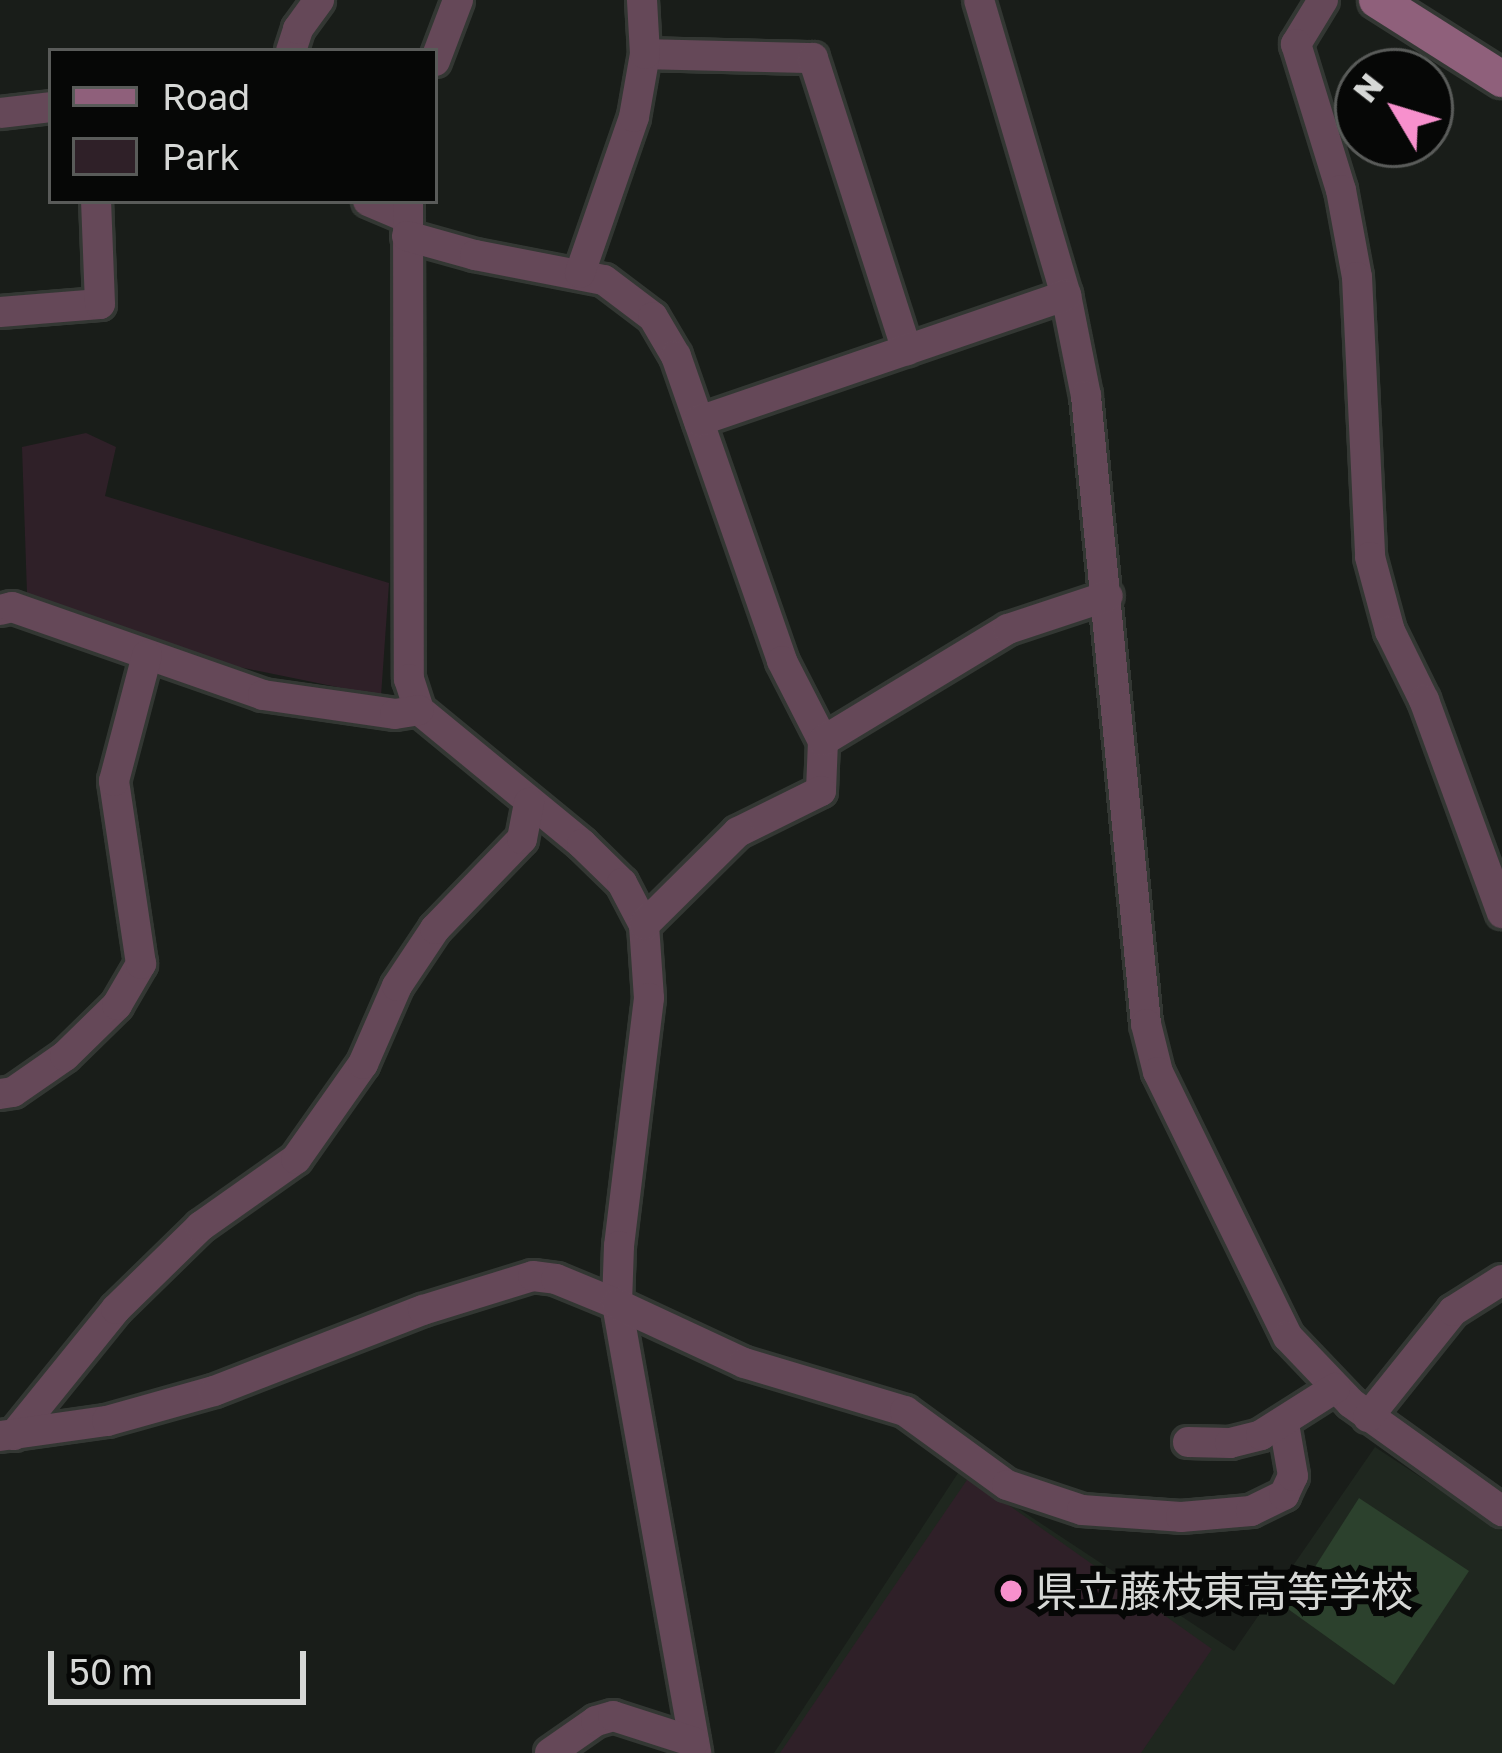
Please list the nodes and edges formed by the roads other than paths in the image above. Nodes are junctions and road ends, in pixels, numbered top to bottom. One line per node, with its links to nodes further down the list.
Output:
1 (319, 0): 7 (street)
2 (458, 0): 8 (street)
3 (642, 0): 9 (street)
4 (979, 0): 17 (street)
5 (1323, 0): 27 (street)
6 (1377, 0): 10 (main road)
7 (292, 48)
8 (438, 53)
9 (645, 54): 16 (street); 19 (street)
10 (1502, 79)
11 (48, 107): 12 (street)
12 (0, 113)
13 (96, 204): 18 (street)
14 (375, 204): 15 (street)
15 (408, 218): 16 (street); 24 (street)
16 (580, 273): 20 (street)
17 (1066, 295): 19 (street); 21 (street)
18 (0, 311)
19 (907, 350): 20 (street)
20 (699, 421): 25 (street)
21 (1108, 596): 25 (street); 32 (street)
22 (0, 610): 23 (street)
23 (147, 655): 24 (street); 29 (street)
24 (418, 710): 26 (street)
25 (823, 741): 28 (street)
26 (529, 802): 28 (street); 35 (street)
27 (1502, 913)
28 (644, 925): 31 (street)
29 (0, 1094)
30 (1502, 1280): 33 (street)
31 (617, 1304): 34 (street); 35 (street); 38 (street)
32 (1335, 1388): 33 (street); 34 (street)
33 (1368, 1417): 37 (street)
34 (1284, 1424): 36 (street)
35 (7, 1436)
36 (1187, 1442)
37 (1502, 1511)
38 (695, 1747): 39 (street)
39 (550, 1753)

